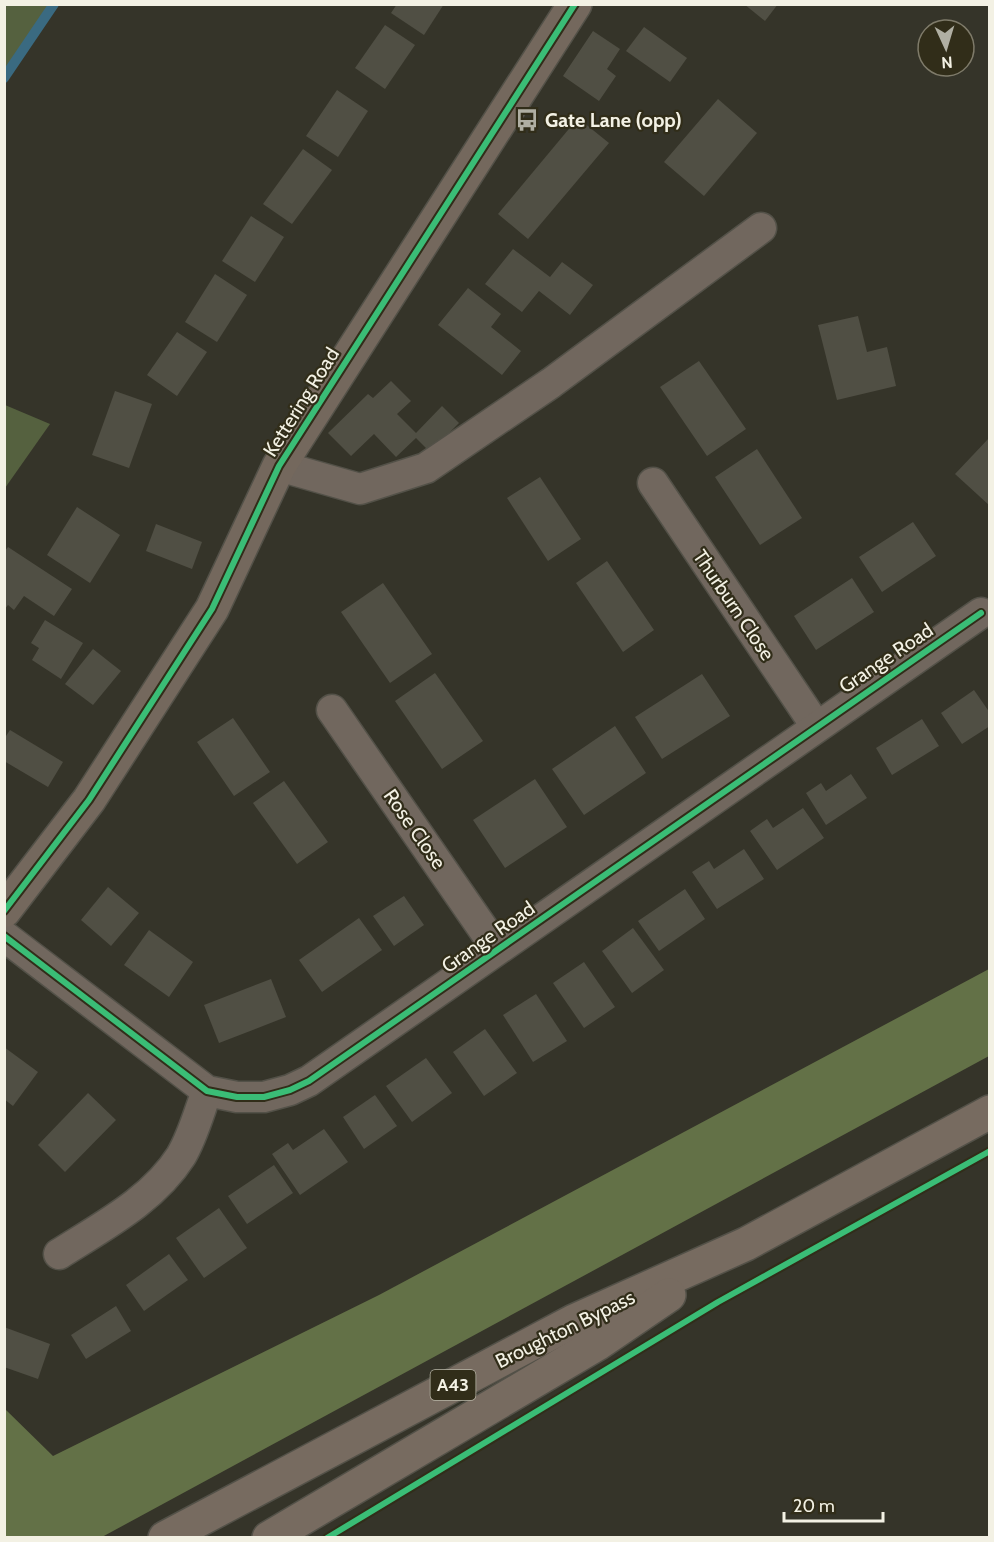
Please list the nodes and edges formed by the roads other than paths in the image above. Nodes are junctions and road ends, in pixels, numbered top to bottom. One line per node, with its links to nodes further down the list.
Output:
1 (575, 4): 3 (street, Kettering Road)
2 (761, 228): 3 (street)
3 (279, 466): 8 (street, Kettering Road)
4 (653, 483): 7 (street, Thurburn Close)
5 (981, 613): 7 (street, Grange Road)
6 (332, 710): 10 (street, Rose Close)
7 (816, 726): 10 (street, Grange Road)
8 (4, 911)
9 (4, 936): 11 (street, Grange Road)
10 (498, 949): 11 (street, Grange Road)
11 (207, 1091): 14 (street)
12 (990, 1112): 13 (highway, Broughton Bypass / A43)
13 (746, 1244): 15 (highway, Broughton Bypass / A43); 16 (highway, Broughton Bypass / A43)
14 (59, 1254)
15 (165, 1538)
16 (269, 1538)

